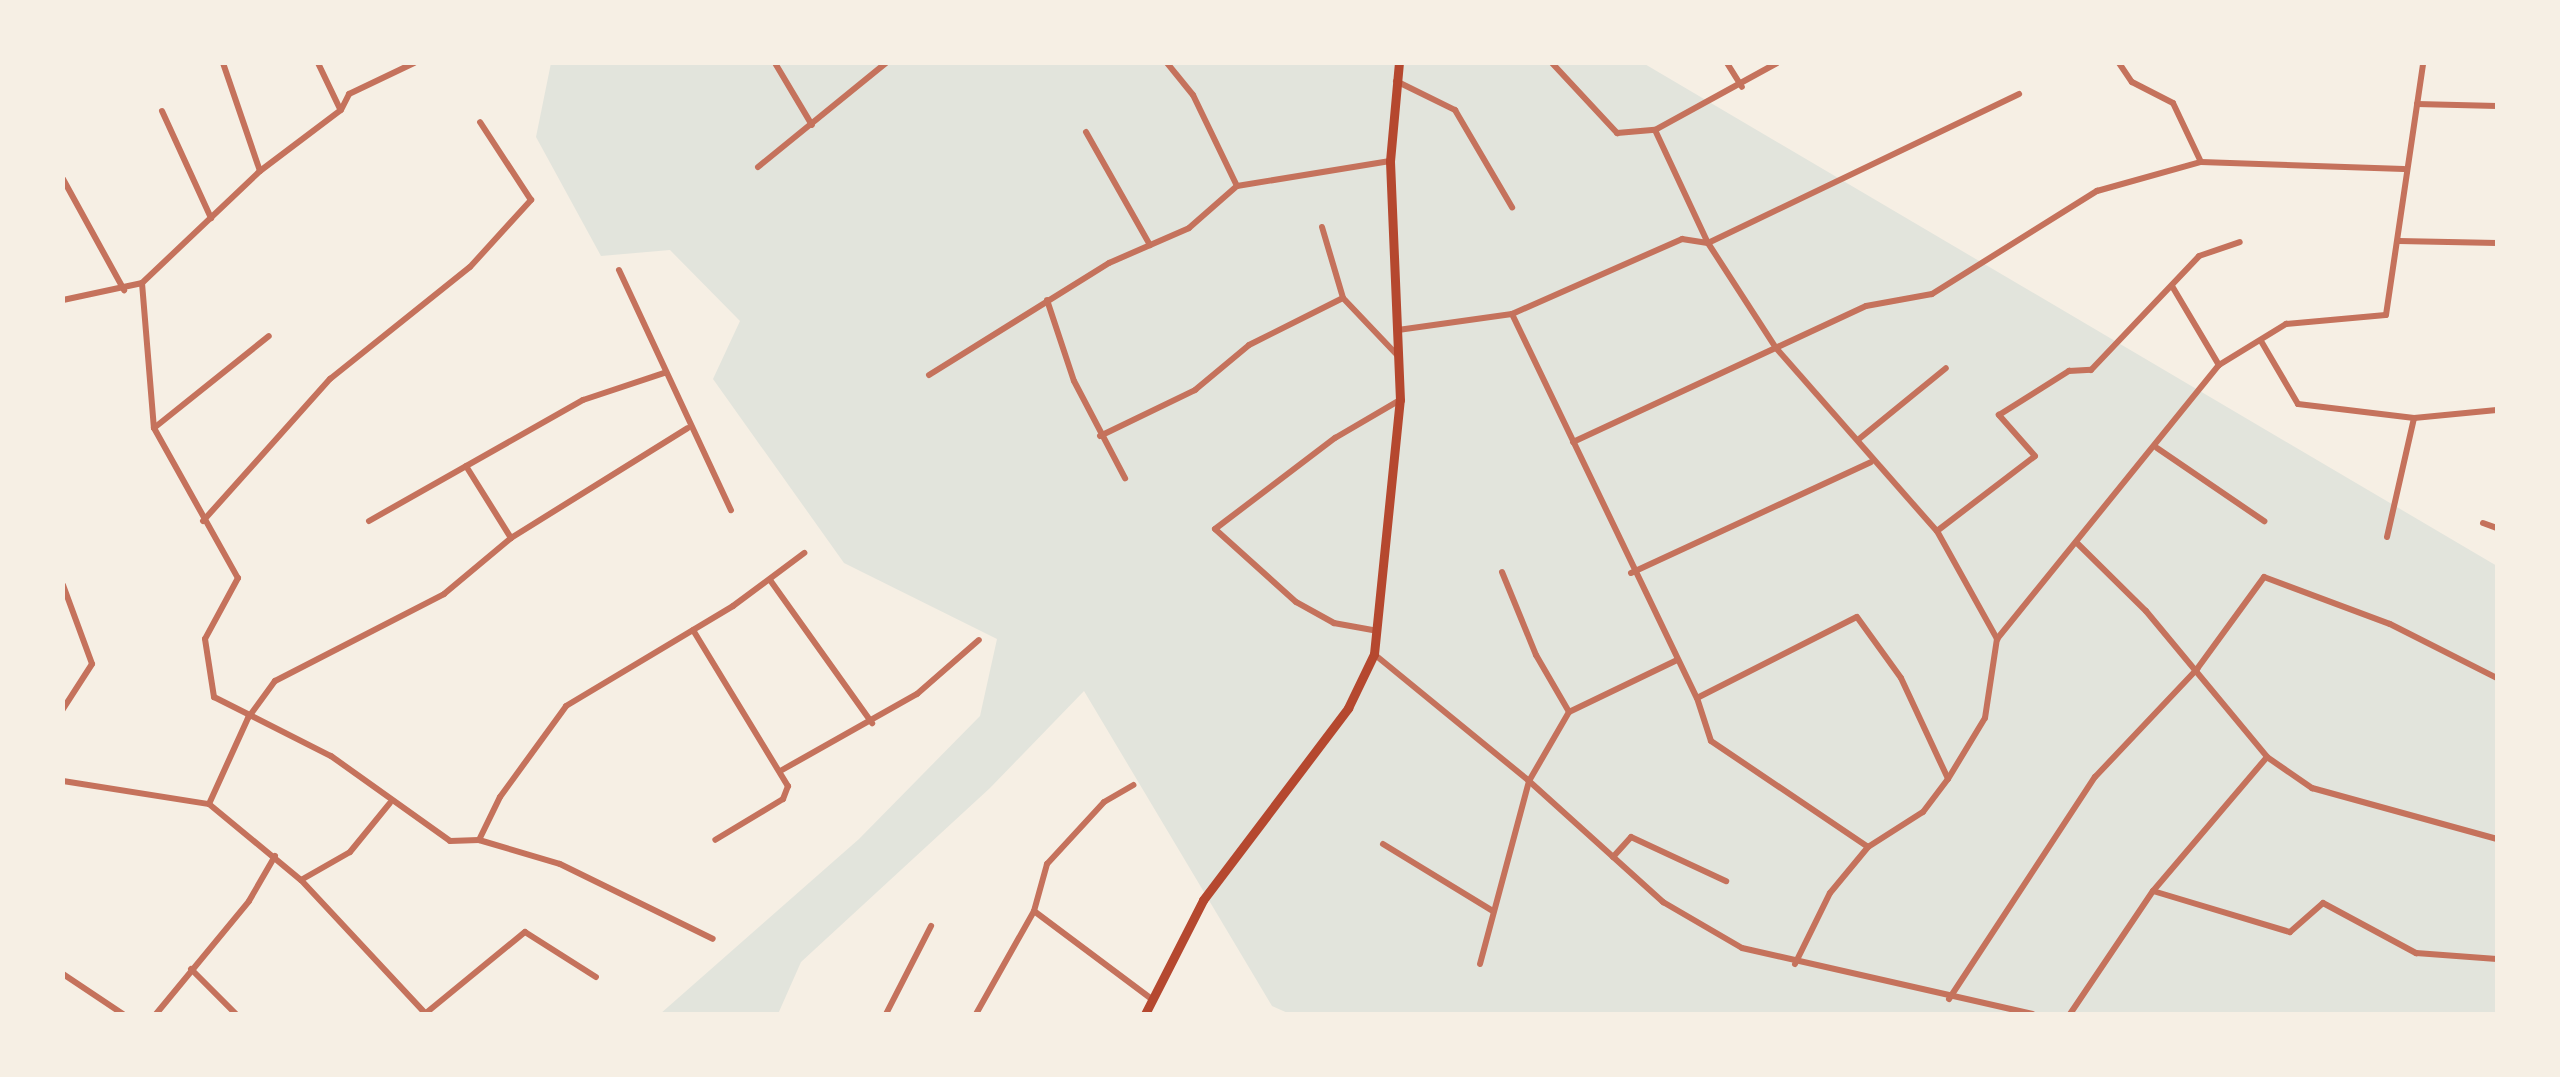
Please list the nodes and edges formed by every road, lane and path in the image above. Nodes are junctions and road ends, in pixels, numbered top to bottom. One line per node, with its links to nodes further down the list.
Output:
1 (223, 63): 28 (street)
2 (318, 63): 18 (street)
3 (414, 63): 18 (street)
4 (775, 63): 21 (street)
5 (886, 63): 21 (street)
6 (1167, 63): 30 (street)
7 (1399, 63): 13 (main road)
8 (1552, 63): 22 (street)
9 (1727, 63): 14 (street)
10 (1777, 63): 14 (street)
11 (2423, 63): 16 (street)
12 (2121, 64): 25 (street)
13 (1396, 81): 24 (main road); 31 (street)
14 (1742, 87): 22 (street)
15 (2019, 94): 36 (street)
16 (2417, 104): 17 (street); 27 (street)
17 (2497, 106)
18 (341, 110): 28 (street)
19 (162, 111): 32 (street)
20 (480, 122): 69 (street)
21 (813, 125): 26 (street)
22 (1655, 130): 36 (street)
23 (1086, 132): 38 (street)
24 (1390, 161): 30 (street); 47 (main road)
25 (2201, 162): 27 (street); 50 (street)
26 (758, 167)
27 (2404, 169): 34 (street)
28 (260, 171): 32 (street)
29 (63, 178): 42 (street)
30 (1237, 186): 38 (street)
31 (1512, 206)
32 (211, 218): 40 (street)
33 (1322, 227): 43 (street)
34 (2399, 241): 37 (street); 49 (street)
35 (2240, 242): 41 (street)
36 (1708, 243): 46 (street); 50 (street)
37 (2497, 243)
38 (1150, 245): 45 (street)
39 (619, 270): 54 (street)
40 (142, 283): 42 (street); 59 (street)
41 (2172, 286): 52 (street); 74 (street)
42 (124, 290): 44 (street)
43 (1343, 298): 51 (street); 61 (street)
44 (63, 300)
45 (1047, 300): 55 (street); 61 (street)
46 (1512, 314): 47 (street); 63 (street)
47 (1398, 330): 51 (main road)
48 (270, 336): 59 (street)
49 (2261, 341): 52 (street); 58 (street)
50 (1776, 348): 62 (street); 63 (street)
51 (1397, 355): 56 (main road)
52 (2219, 365): 64 (street)
53 (1946, 368): 62 (street)
54 (664, 373): 60 (street); 66 (street)
55 (929, 375)
56 (1400, 400): 84 (main road); 84 (street)
57 (2497, 410): 58 (street)
58 (2414, 418): 75 (street)
59 (154, 428): 69 (street)
60 (688, 428): 68 (street); 76 (street)
61 (1100, 436): 67 (street)
62 (1859, 439): 65 (street)
63 (1573, 442): 80 (street)
64 (2157, 448): 71 (street); 77 (street)
65 (1871, 462): 74 (street); 80 (street)
66 (466, 466): 70 (street); 76 (street)
67 (1125, 478)
68 (732, 510)
69 (203, 521): 94 (street)
70 (369, 521)
71 (2264, 521)
72 (2483, 523): 73 (street)
73 (2497, 528)
74 (1937, 531): 85 (street)
75 (2386, 537)
76 (511, 538): 94 (street)
77 (2076, 542): 85 (street); 89 (street)
78 (804, 553): 81 (street)
79 (1502, 572): 93 (street)
80 (1631, 573): 88 (street)
81 (770, 580): 83 (street); 95 (street)
82 (63, 585): 92 (street)
83 (693, 631): 97 (street); 104 (street)
84 (1378, 631): 87 (main road)
85 (1997, 639): 98 (street)
86 (979, 640): 95 (street)
87 (1374, 654): 100 (street); 125 (main road)
88 (1677, 660): 91 (street); 93 (street)
89 (2197, 669): 90 (street); 96 (street); 124 (street)
90 (2497, 678)
91 (1697, 698): 98 (street); 108 (street)
92 (63, 709)
93 (1569, 712): 100 (street)
94 (248, 718): 102 (street); 103 (street)
95 (872, 723): 97 (street)
96 (2267, 757): 105 (street); 113 (street)
97 (782, 770): 106 (street)
98 (1948, 779): 108 (street)
99 (63, 781): 103 (street)
100 (1529, 781): 110 (street); 114 (street)
101 (1133, 785): 115 (street)
102 (390, 803): 104 (street); 111 (street)
103 (209, 804): 109 (street)
104 (479, 839): 117 (street)
105 (2497, 839)
106 (715, 840)
107 (1383, 844): 114 (street)
108 (1868, 847): 120 (street)
109 (275, 856): 111 (street); 121 (street)
110 (1613, 857): 112 (street); 120 (street)
111 (301, 880): 129 (street)
112 (1726, 881)
113 (2153, 891): 118 (street); 134 (street)
114 (1491, 910): 119 (street)
115 (1034, 911): 125 (street); 131 (street)
116 (931, 926): 130 (street)
117 (713, 939)
118 (2497, 959)
119 (1480, 964)
120 (1795, 964): 124 (street)
121 (191, 969): 127 (street); 128 (street)
122 (63, 974): 126 (street)
123 (596, 977): 129 (street)
124 (1949, 999): 133 (street)
125 (1153, 1000): 132 (main road)
126 (123, 1014)
127 (156, 1014)
128 (236, 1014)
129 (426, 1014)
130 (886, 1014)
131 (976, 1014)
132 (1145, 1014)
133 (2033, 1014)
134 (2070, 1014)

